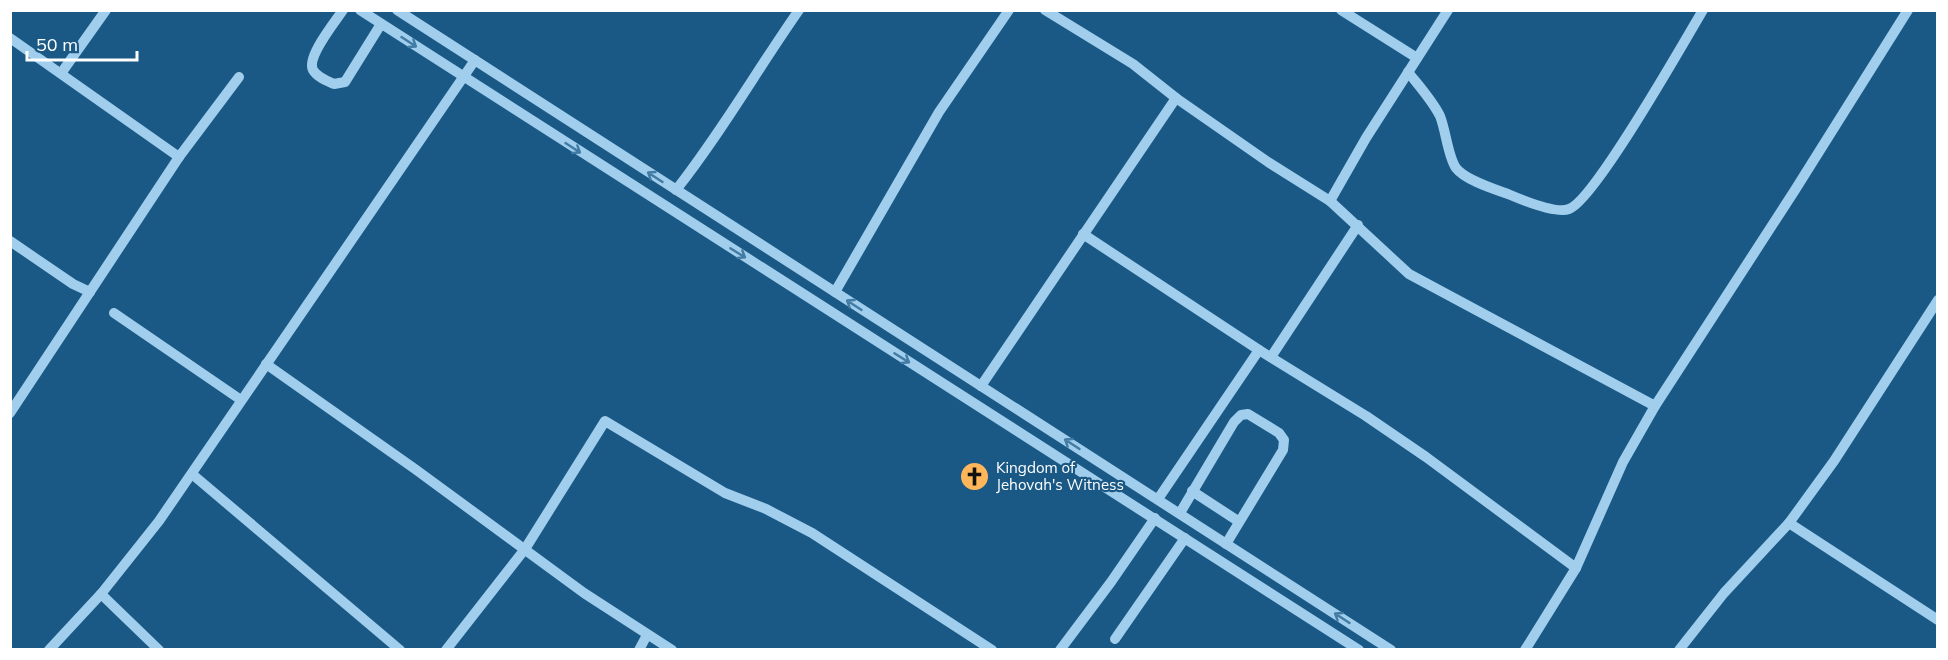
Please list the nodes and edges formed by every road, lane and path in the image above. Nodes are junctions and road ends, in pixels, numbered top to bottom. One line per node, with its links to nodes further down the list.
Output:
1 (106, 10): 16 (street)
2 (343, 10): 12 (street)
3 (360, 10): 12 (street)
4 (799, 10): 22 (street)
5 (1008, 10): 28 (street)
6 (1045, 10): 20 (street)
7 (1341, 10): 14 (street)
8 (1448, 10): 14 (street)
9 (1703, 10): 17 (street)
10 (1908, 10): 36 (street)
11 (402, 12): 15 (street)
12 (381, 24): 18 (street, one-way to 18)
13 (10, 38): 16 (street)
14 (1417, 58): 17 (street)
15 (475, 60): 18 (street); 22 (street, one-way to 15)
16 (62, 72): 21 (street)
17 (1408, 72): 23 (street)
18 (462, 76): 33 (street); 42 (street, one-way to 42)
19 (239, 77): 21 (street)
20 (1176, 98): 23 (street); 25 (street)
21 (179, 157): 27 (street)
22 (676, 190): 28 (street)
23 (1330, 201): 24 (street)
24 (1358, 225): 32 (street); 36 (street)
25 (1083, 234): 31 (street); 34 (street)
26 (10, 241): 27 (street)
27 (90, 292): 37 (street)
28 (835, 292): 34 (street, one-way to 28)
29 (1938, 300): 44 (street)
30 (114, 313): 35 (street)
31 (1259, 350): 32 (street); 40 (street)
32 (1271, 357): 48 (street)
33 (266, 364): 35 (street); 47 (street)
34 (981, 386): 40 (street, one-way to 34)
35 (241, 400): 38 (street)
36 (1655, 406): 48 (street)
37 (10, 413)
38 (192, 474): 49 (street); 56 (street)
39 (1192, 491): 41 (street); 43 (street); 43 (street)
40 (1158, 499): 41 (street)
41 (1180, 513): 46 (street)
42 (1155, 518): 45 (street); 61 (street)
43 (1238, 521): 46 (street)
44 (1789, 523): 50 (street); 53 (street)
45 (1185, 538): 52 (street); 62 (street)
46 (1226, 544): 63 (street, one-way to 46)
47 (525, 549): 51 (street); 57 (street); 60 (street)
48 (1576, 568): 64 (street)
49 (101, 594): 54 (street); 55 (street)
50 (1938, 620)
51 (647, 635): 58 (street); 59 (street)
52 (1115, 639)
53 (1685, 648)
54 (49, 650)
55 (159, 650)
56 (400, 650)
57 (446, 650)
58 (639, 650)
59 (672, 650)
60 (992, 650)
61 (1060, 650)
62 (1359, 650)
63 (1391, 650)
64 (1525, 650)

